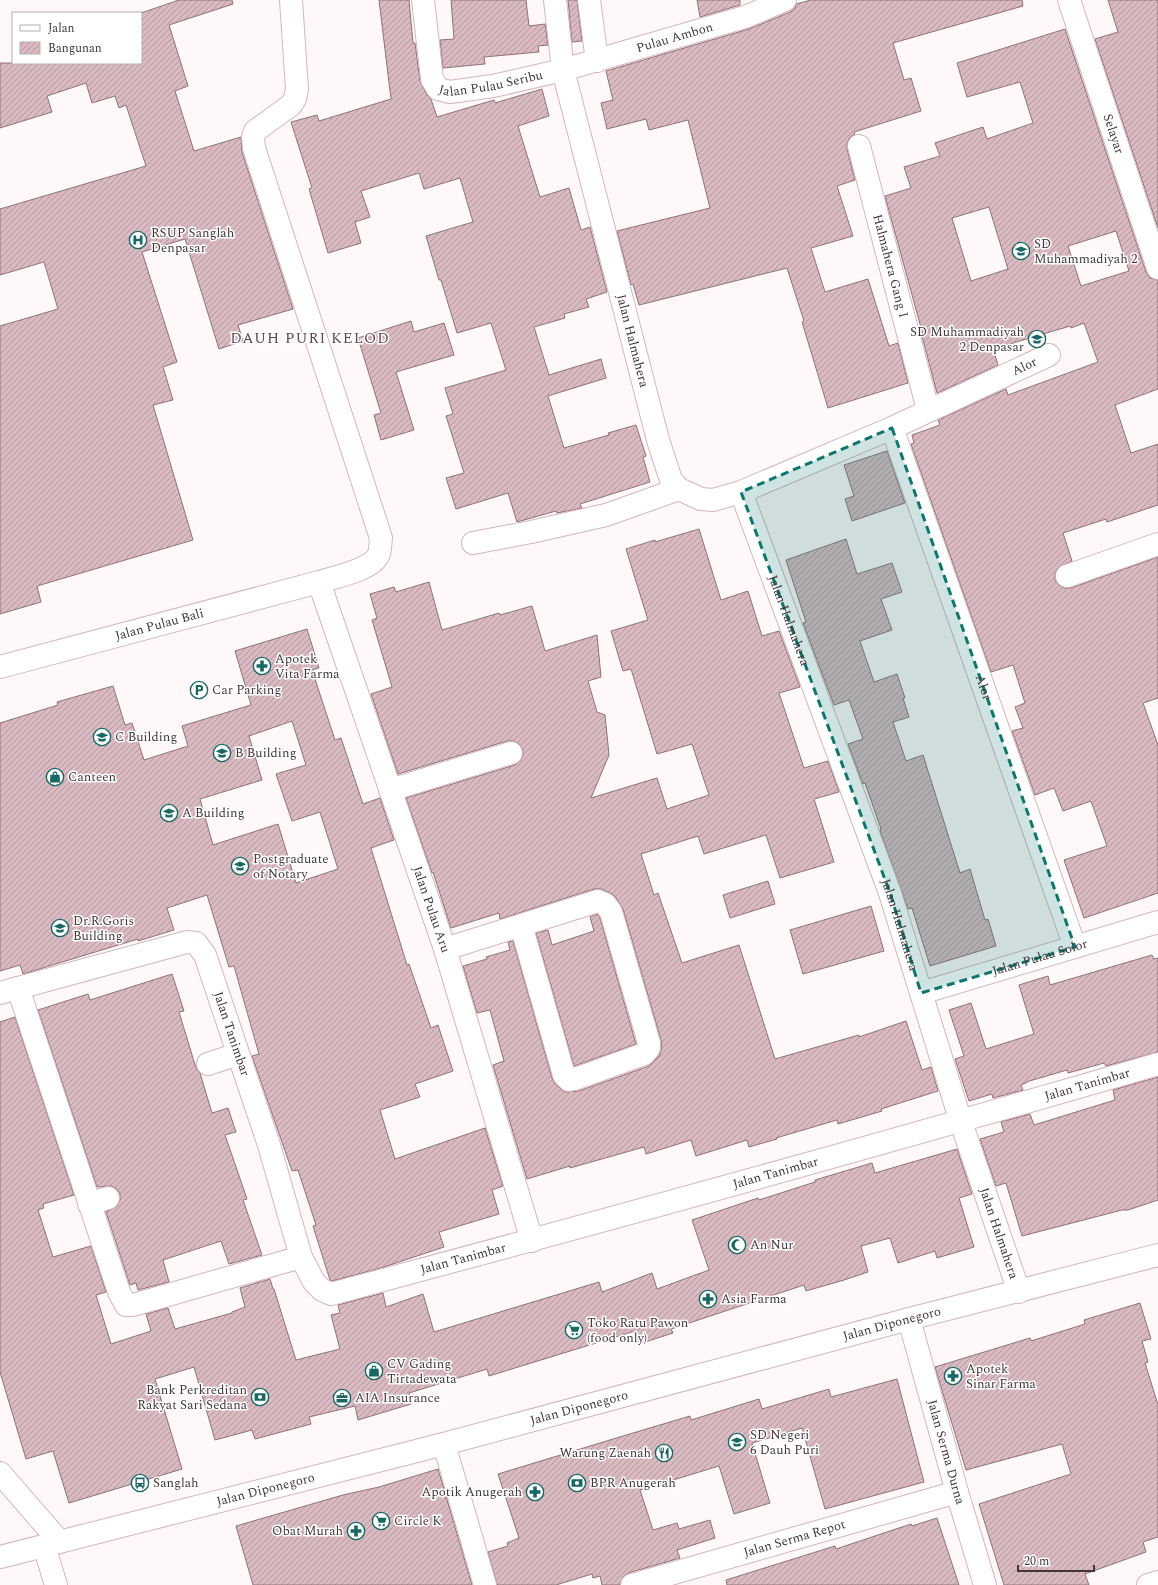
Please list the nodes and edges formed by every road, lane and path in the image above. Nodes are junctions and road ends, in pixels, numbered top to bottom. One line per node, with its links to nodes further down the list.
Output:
1 (291, 0): 20 (street, Jalan Pulau Bali)
2 (423, 0): 9 (street, Jalan Pulau Seribu)
3 (555, 0): 9 (street, Jalan Halmahera)
4 (590, 0): 8 (street)
5 (785, 0): 7 (street, Pulau Ambon)
6 (1069, 0): 11 (street, Selayar)
7 (744, 8): 8 (street, Pulau Ambon)
8 (597, 61): 9 (street, Pulau Ambon)
9 (563, 70): 15 (street, Jalan Halmahera)
10 (859, 146): 13 (street, Halmahera Gang I)
11 (1158, 268)
12 (1049, 355): 13 (street, Alor)
13 (928, 410): 14 (street, Alor)
14 (892, 428): 16 (street, Alor); 26 (street, Alor)
15 (679, 489): 16 (street); 17 (street)
16 (741, 492): 29 (street, Jalan Halmahera)
17 (474, 542)
18 (1158, 544): 19 (street)
19 (1067, 576)
20 (318, 582): 21 (street, Jalan Pulau Bali); 23 (street, Jalan Pulau Aru)
21 (0, 667)
22 (511, 753): 23 (street)
23 (390, 790): 27 (street, Jalan Pulau Aru)
24 (1158, 922): 26 (street, Jalan Pulau Solor)
25 (521, 925): 25 (street); 27 (street)
26 (1075, 947): 29 (street, Jalan Pulau Solor)
27 (445, 949): 34 (street, Jalan Pulau Aru)
28 (9, 991): 30 (street, Jalan Tanimbar); 35 (street)
29 (921, 993): 33 (street, Jalan Halmahera)
30 (238, 1054): 31 (street); 35 (street, Jalan Tanimbar)
31 (208, 1064)
32 (1158, 1064): 33 (street, Jalan Tanimbar)
33 (961, 1122): 34 (street, Jalan Tanimbar); 37 (street, Jalan Halmahera)
34 (532, 1241): 35 (street, Jalan Tanimbar)
35 (301, 1257)
36 (1157, 1257): 37 (street, Jalan Diponegoro)
37 (1019, 1292): 38 (street, Jalan Diponegoro)
38 (909, 1319): 39 (street, Jalan Diponegoro); 41 (street, Jalan Serma Durna)
39 (444, 1444): 42 (street, Jalan Diponegoro); 46 (street)
40 (0, 1473): 42 (street)
41 (957, 1492): 47 (street, Jalan Serma Repot); 48 (street, Jalan Serma Durna)
42 (52, 1544): 43 (street, Jalan Diponegoro); 45 (street)
43 (0, 1558)
44 (1158, 1582): 49 (street)
45 (56, 1585)
46 (485, 1585)
47 (632, 1585)
48 (985, 1585)
49 (1148, 1585)

